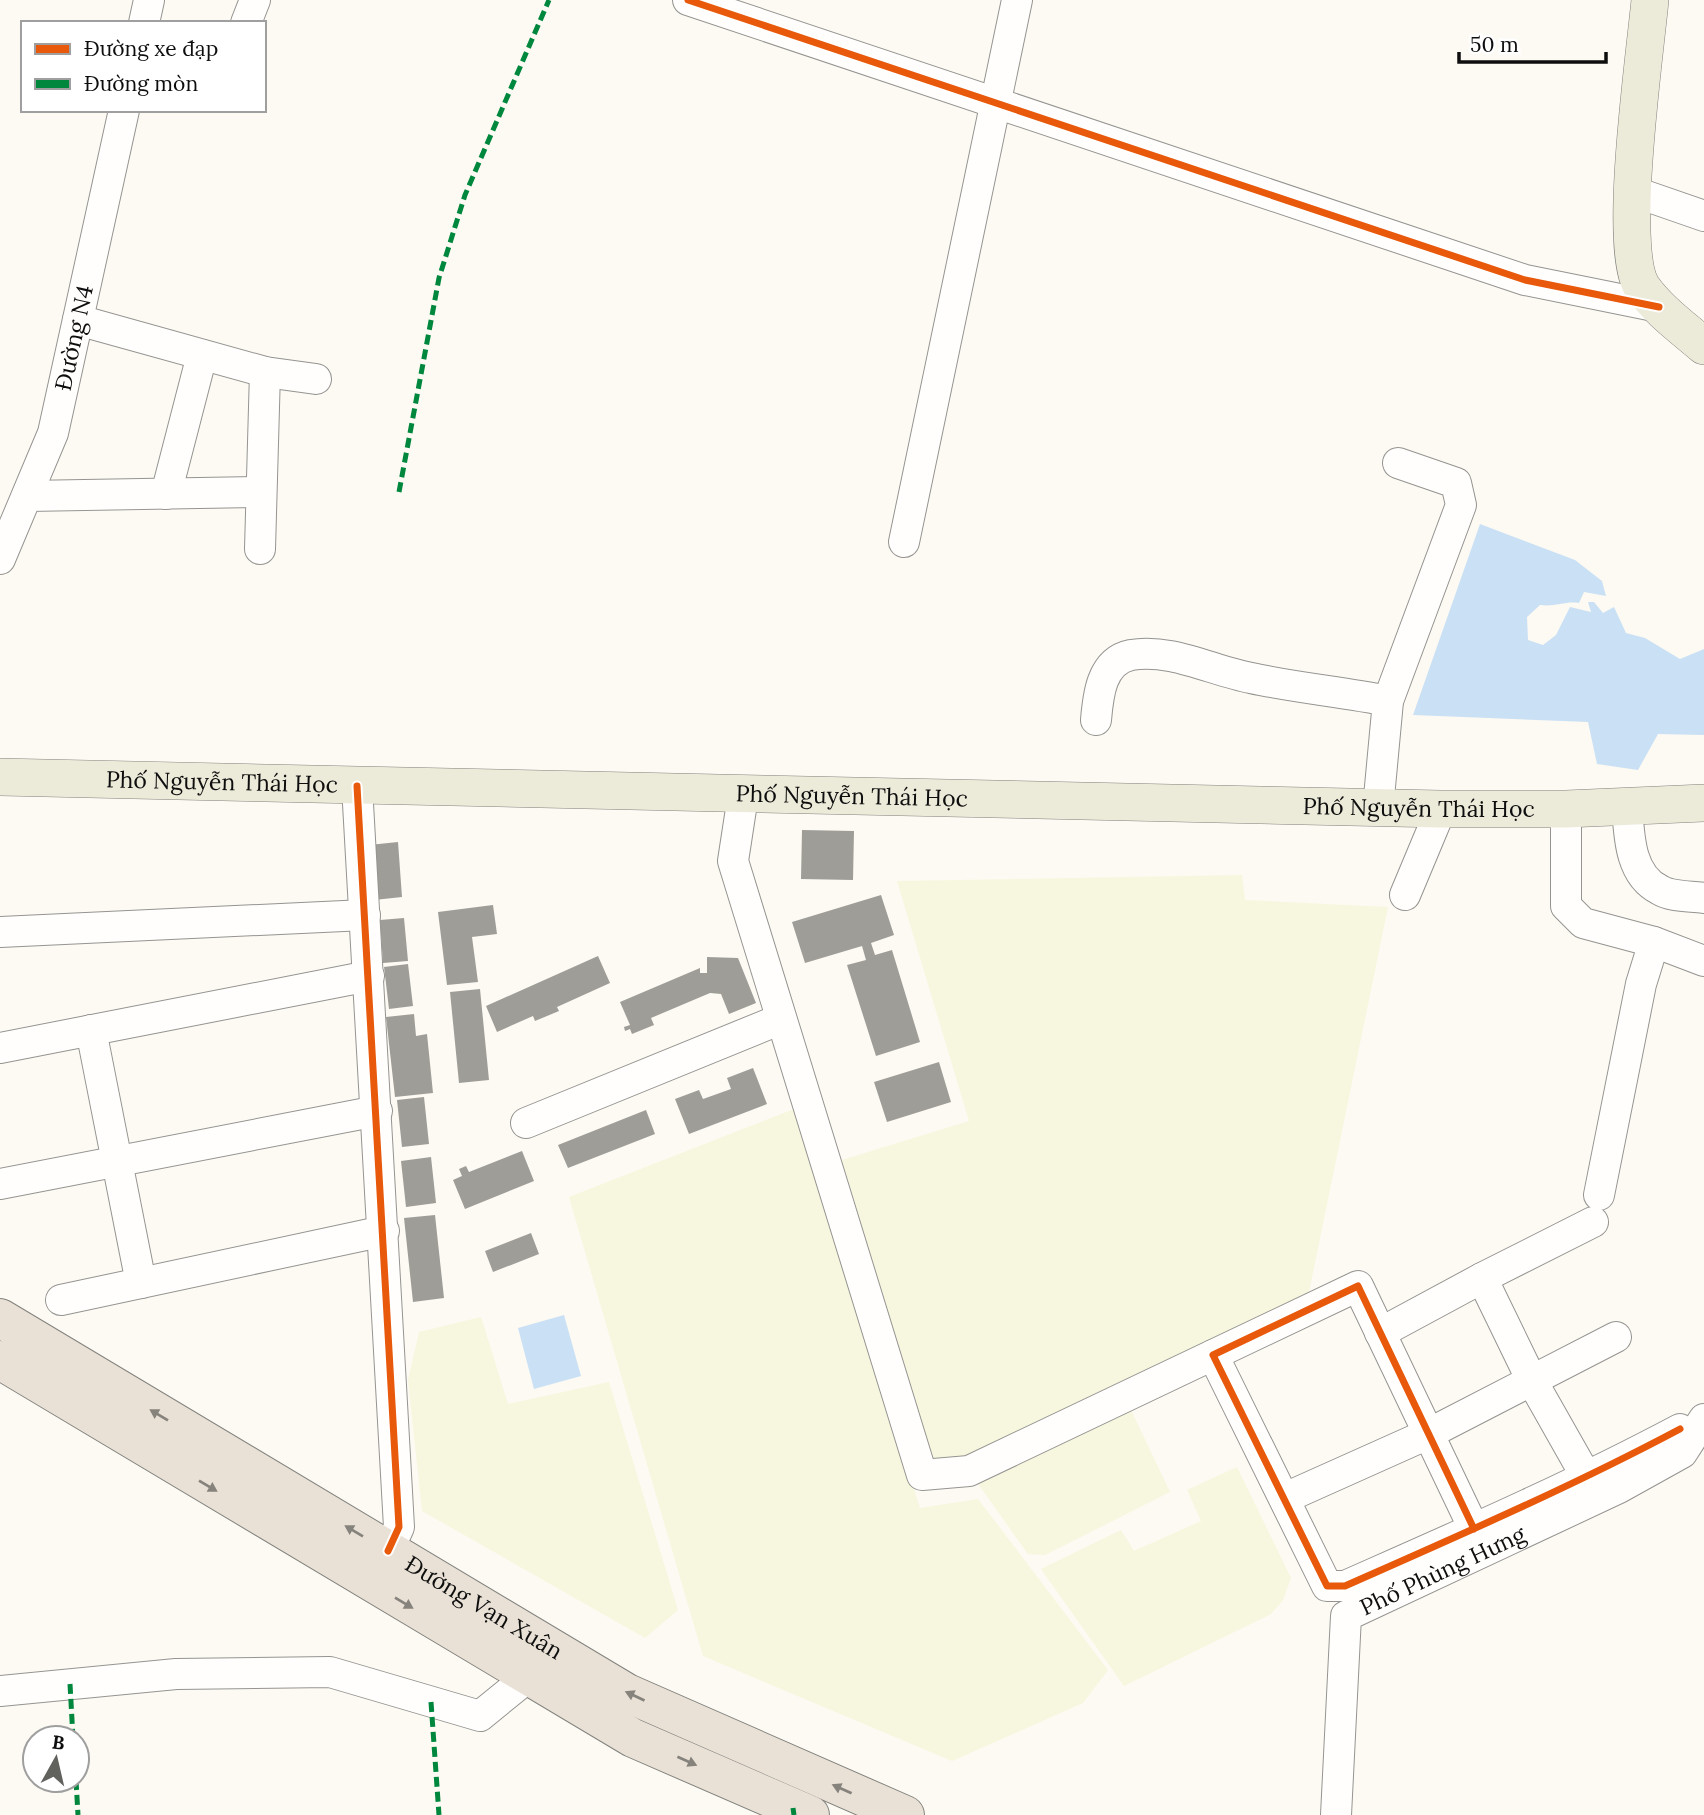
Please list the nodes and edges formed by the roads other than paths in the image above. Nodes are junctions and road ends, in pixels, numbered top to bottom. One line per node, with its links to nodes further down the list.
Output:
1 (149, 0): 6 (street)
2 (255, 0): 7 (street)
3 (688, 0): 8 (street)
4 (1017, 0): 8 (street)
5 (1650, 0): 10 (main road)
6 (144, 21)
7 (247, 21)
8 (995, 103): 12 (street); 22 (street)
9 (124, 112): 13 (street, Đường N4)
10 (1632, 191): 11 (street); 12 (main road)
11 (1704, 216)
12 (1659, 306): 14 (main road)
13 (78, 320): 15 (street); 21 (street, Đường N4)
14 (1704, 346)
15 (202, 355): 16 (street); 20 (street)
16 (265, 372): 17 (street); 19 (street)
17 (316, 379)
18 (1398, 463): 25 (street)
19 (260, 492): 20 (street); 23 (street)
20 (166, 494): 21 (street)
21 (27, 496): 24 (street, Đường N4)
22 (904, 542)
23 (260, 549)
24 (0, 559)
25 (1388, 701): 26 (street); 32 (street)
26 (1096, 720)
27 (6, 774): 28 (main road, Phố Nguyễn Thái Học)
28 (357, 786): 29 (main road, Phố Nguyễn Thái Học); 37 (street)
29 (743, 796): 32 (main road, Phố Nguyễn Thái Học); 42 (street)
30 (1704, 803): 31 (main road, Phố Nguyễn Thái Học)
31 (1627, 805): 34 (main road, Phố Nguyễn Thái Học); 36 (street)
32 (1378, 808): 33 (main road, Phố Nguyễn Thái Học)
33 (1441, 809): 34 (main road, Phố Nguyễn Thái Học); 35 (street)
34 (1566, 809): 39 (street)
35 (1405, 895)
36 (1704, 898)
37 (365, 915): 38 (street); 41 (street)
38 (0, 932)
39 (1654, 942): 40 (street); 50 (street)
40 (1704, 961)
41 (369, 976): 43 (street); 45 (street)
42 (781, 1018): 46 (street); 58 (street)
43 (91, 1030): 44 (street); 47 (street)
44 (0, 1048)
45 (377, 1111): 47 (street); 49 (street)
46 (526, 1123)
47 (117, 1161): 48 (street); 51 (street)
48 (0, 1184)
49 (384, 1231): 51 (street); 68 (street)
50 (1482, 1279): 55 (street); 61 (street)
51 (141, 1283): 52 (street)
52 (61, 1300)
53 (0, 1309): 57 (highway)
54 (0, 1318): 57 (highway)
55 (1380, 1333): 58 (street); 62 (street)
56 (1616, 1337): 61 (street)
57 (43, 1346): 68 (highway, Đường Vạn Xuân, one-way to 57)
58 (1213, 1355): 66 (street)
59 (0, 1360): 63 (highway)
60 (0, 1376): 63 (highway)
61 (1532, 1381): 62 (street); 65 (street)
62 (1428, 1434): 66 (street); 67 (street)
63 (129, 1438): 69 (highway, Đường Vạn Xuân, one-way to 69)
64 (1694, 1440): 65 (street); 73 (street, Phố Phùng Hưng)
65 (1587, 1478): 67 (street)
66 (1285, 1498): 67 (street)
67 (1474, 1529)
68 (388, 1551): 72 (highway, Đường Vạn Xuân, one-way to 68)
69 (528, 1677): 70 (street); 71 (highway, Đường Vạn Xuân, one-way to 71)
70 (0, 1691)
71 (810, 1815)
72 (905, 1815)
73 (1336, 1815)

